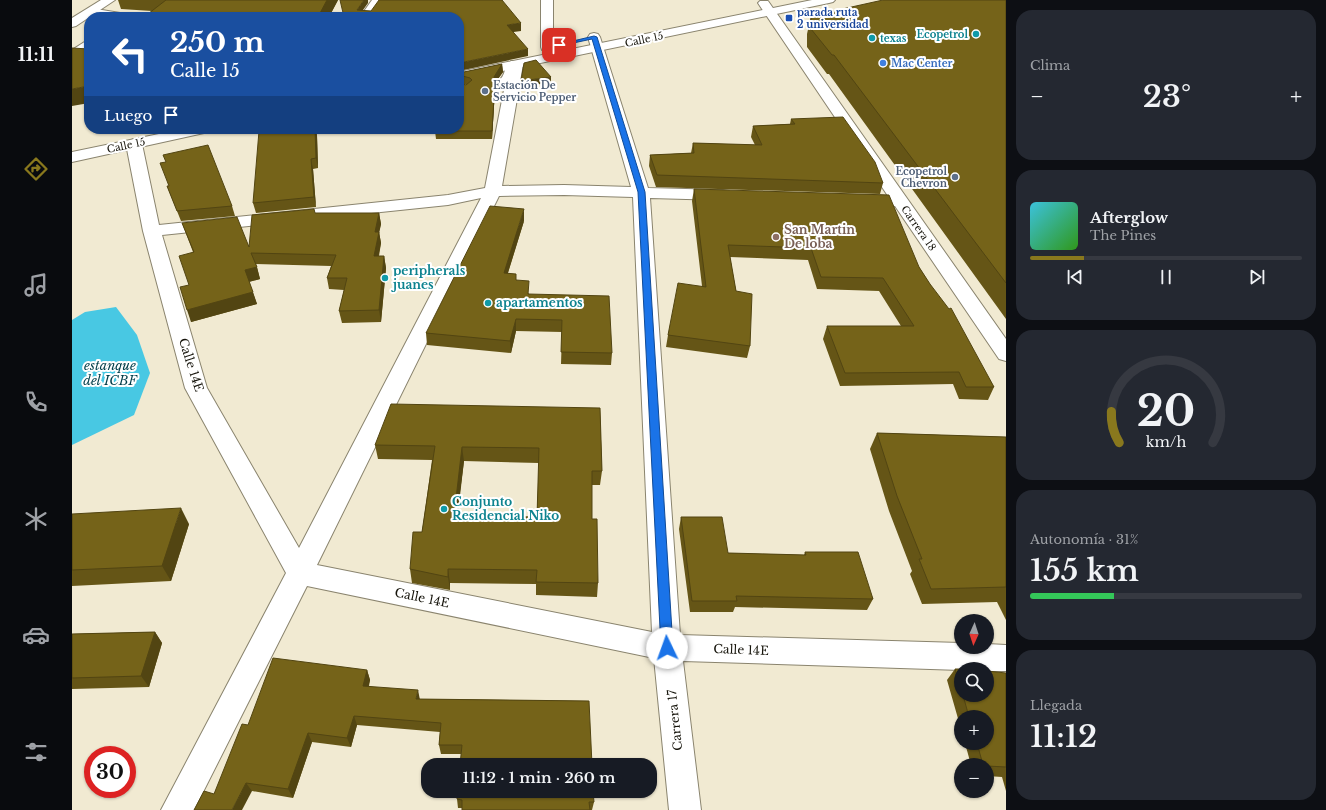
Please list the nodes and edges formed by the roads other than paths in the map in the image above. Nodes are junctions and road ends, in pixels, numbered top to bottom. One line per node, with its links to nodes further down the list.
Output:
1 (109, 0): 5 (main road)
2 (378, 0): 11 (main road)
3 (547, 0): 15 (main road)
4 (829, 0): 6 (main road, Calle 15)
5 (92, 5): 7 (main road); 9 (main road); 10 (lane)
6 (772, 5): 13 (main road, Calle 15); 28 (main road, Carrera 18)
7 (72, 12)
8 (84, 12): 12 (main road)
9 (84, 12)
10 (112, 12)
11 (370, 12)
12 (72, 23)
13 (596, 43): 15 (main road, Calle 15); 18 (main road, Calle 15); 25 (main road, Carrera 17)
14 (84, 46): 16 (lane)
15 (547, 47): 17 (main road, Calle 15)
16 (72, 53)
17 (464, 64)
18 (509, 75): 19 (main road, Calle 15); 24 (main road)
19 (464, 76)
20 (156, 134): 21 (main road, Calle 15)
21 (137, 136): 22 (main road, Calle 15); 23 (main road, Calle 15); 29 (main road, Calle 14E)
22 (72, 143)
23 (72, 157)
24 (493, 191): 25 (main road); 29 (main road); 31 (main road)
25 (641, 192): 26 (main road); 32 (main road, Carrera 17)
26 (735, 195)
27 (845, 199): 28 (main road)
28 (900, 201): 30 (main road, Carrera 18)
29 (152, 231): 31 (main road, Calle 14E)
30 (1006, 354)
31 (300, 573): 32 (main road, Calle 14E); 34 (main road)
32 (667, 648): 33 (main road, Calle 14E); 35 (main road, Carrera 17)
33 (1006, 658)
34 (176, 810)
35 (685, 810)

